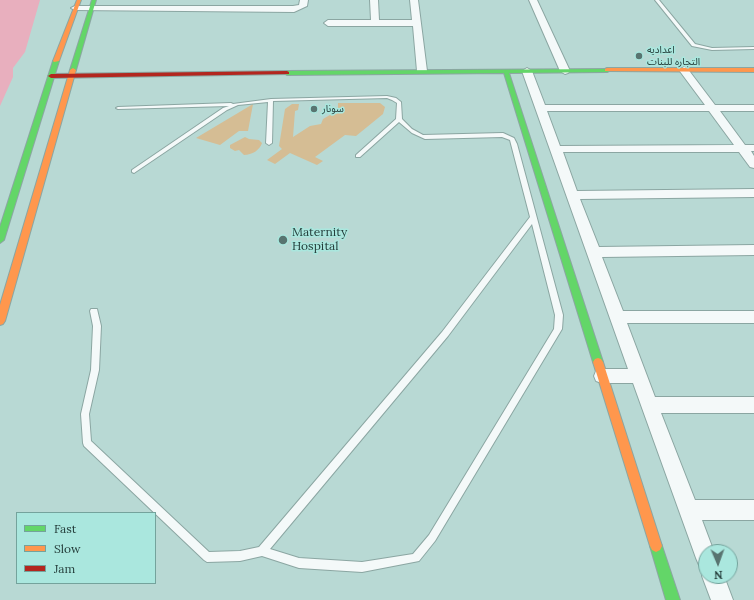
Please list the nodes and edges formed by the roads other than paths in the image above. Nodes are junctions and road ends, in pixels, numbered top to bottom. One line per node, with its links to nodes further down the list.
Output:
1 (190, 0): 9 (street)
2 (304, 0): 9 (street)
3 (374, 0): 11 (street)
4 (414, 0): 12 (street)
5 (533, 0): 19 (street)
6 (657, 0): 13 (lane)
7 (77, 4): 8 (street); 20 (street)
8 (92, 4): 9 (street); 21 (street)
9 (186, 9)
10 (328, 23): 11 (street)
11 (375, 23): 12 (street)
12 (417, 23): 16 (street)
13 (754, 48)
14 (684, 70): 15 (street); 19 (street); 26 (street)
15 (754, 70)
16 (422, 71): 17 (street); 21 (street)
17 (506, 71): 18 (street); 46 (street)
18 (527, 71): 19 (street); 25 (street)
19 (565, 71)
20 (51, 76): 21 (street); 39 (street)
21 (71, 76): 45 (street)
22 (271, 100): 23 (lane); 28 (lane); 29 (lane)
23 (237, 104): 24 (lane); 35 (lane)
24 (118, 108)
25 (541, 108): 26 (street); 32 (street)
26 (712, 108): 27 (street); 30 (street)
27 (754, 108)
28 (399, 119): 33 (lane); 38 (lane)
29 (269, 143)
30 (742, 148): 31 (street); 32 (street); 34 (street)
31 (754, 148)
32 (556, 149): 37 (street)
33 (358, 156)
34 (754, 164)
35 (134, 171)
36 (754, 193): 37 (street)
37 (573, 195): 41 (street)
38 (533, 218): 53 (lane); 53 (lane)
39 (0, 240)
40 (754, 250): 41 (street)
41 (594, 252): 43 (street)
42 (94, 311): 53 (lane)
43 (618, 317): 44 (street); 47 (street)
44 (754, 317)
45 (0, 321)
46 (602, 376): 47 (street); 55 (street)
47 (639, 376): 48 (street)
48 (650, 405): 49 (street); 50 (street)
49 (754, 405)
50 (689, 510): 51 (street); 52 (street)
51 (754, 510)
52 (701, 544)
53 (262, 551)
54 (716, 584): 56 (street)
55 (673, 600)
56 (722, 600)

